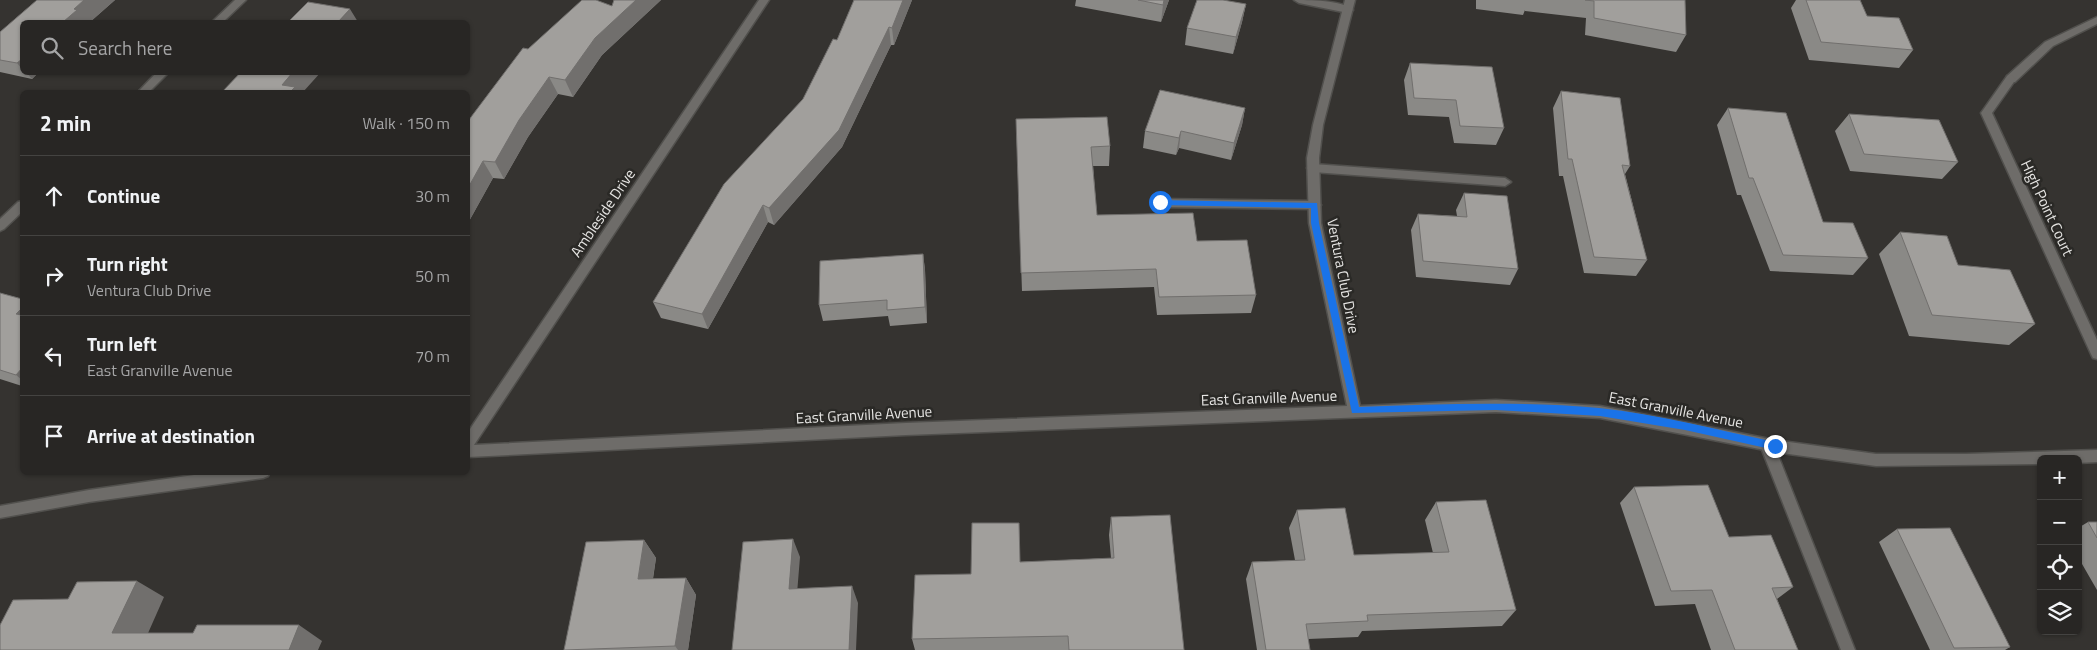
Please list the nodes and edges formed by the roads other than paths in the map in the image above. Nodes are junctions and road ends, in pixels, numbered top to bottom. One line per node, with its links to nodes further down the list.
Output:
1 (241, 0): 5 (street)
2 (764, 0): 17 (street, Ambleside Drive)
3 (1299, 0): 4 (street)
4 (1349, 5): 9 (street, Ventura Club Drive)
5 (219, 20)
6 (2097, 20): 15 (street, High Point Court)
7 (161, 75): 8 (street)
8 (145, 90)
9 (1313, 168): 10 (street); 12 (street, Ventura Club Drive)
10 (1505, 182)
11 (1160, 202): 12 (street)
12 (1314, 205): 16 (street, Ventura Club Drive)
13 (20, 207): 14 (street)
14 (0, 226)
15 (2097, 354)
16 (1356, 411): 18 (street, East Granville Avenue); 19 (street, East Granville Avenue)
17 (470, 439)
18 (1767, 444): 20 (street, East Granville Avenue); 23 (street)
19 (470, 451)
20 (2097, 456)
21 (241, 475): 22 (street)
22 (0, 512)
23 (1848, 650)

